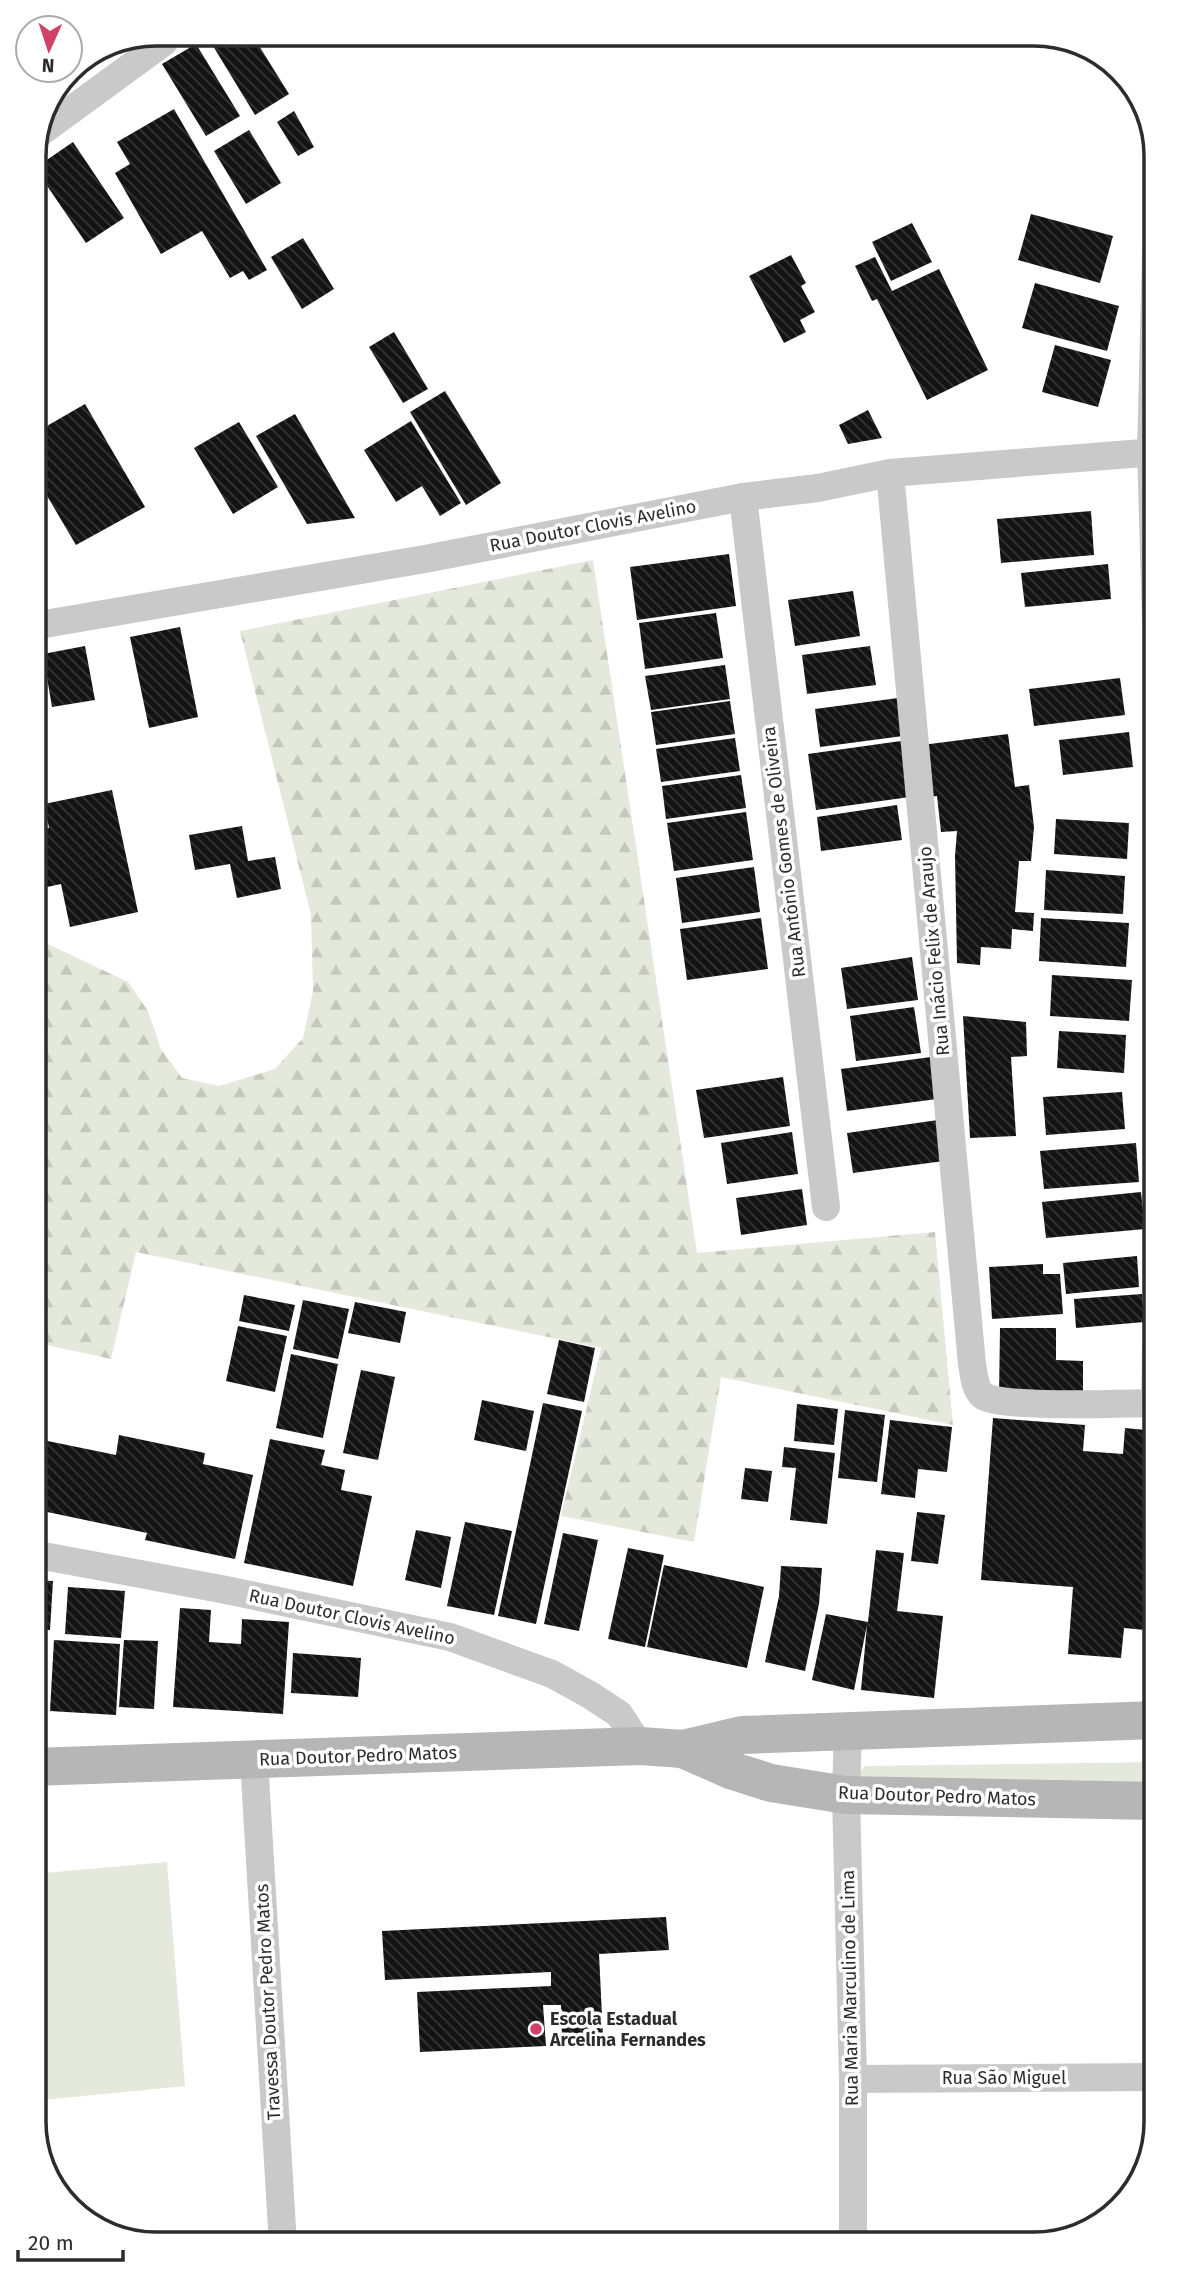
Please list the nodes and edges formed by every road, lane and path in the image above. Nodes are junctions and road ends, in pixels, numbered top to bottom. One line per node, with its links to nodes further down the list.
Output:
1 (159, 46): 2 (street)
2 (49, 126)
3 (1144, 453): 4 (street, Rua Doutor Clovis Avelino)
4 (890, 472): 5 (street, Rua Doutor Clovis Avelino); 8 (street, Rua Inácio Felix de Araujo)
5 (743, 497): 6 (street, Rua Doutor Clovis Avelino); 7 (street, Rua Antônio Gomes de Oliveira)
6 (46, 624)
7 (826, 1207)
8 (1144, 1403)
9 (46, 1556): 12 (street, Rua Doutor Clovis Avelino)
10 (1144, 1720): 11 (main road, Rua Doutor Pedro Matos)
11 (848, 1730): 13 (main road, Rua Doutor Pedro Matos); 16 (street, Rua Maria Marculino de Lima)
12 (640, 1746): 13 (main road, Rua Doutor Pedro Matos); 14 (main road, Rua Doutor Pedro Matos)
13 (683, 1749): 16 (main road, Rua Doutor Pedro Matos)
14 (254, 1760): 15 (main road, Rua Doutor Pedro Matos); 20 (street, Travessa Doutor Pedro Matos)
15 (46, 1767)
16 (846, 1796): 17 (main road, Rua Doutor Pedro Matos); 19 (street, Rua Maria Marculino de Lima)
17 (1144, 1801)
18 (1144, 2077): 19 (street, Rua São Miguel)
19 (853, 2079): 21 (street, Rua Maria Marculino de Lima)
20 (282, 2232)
21 (853, 2232)

